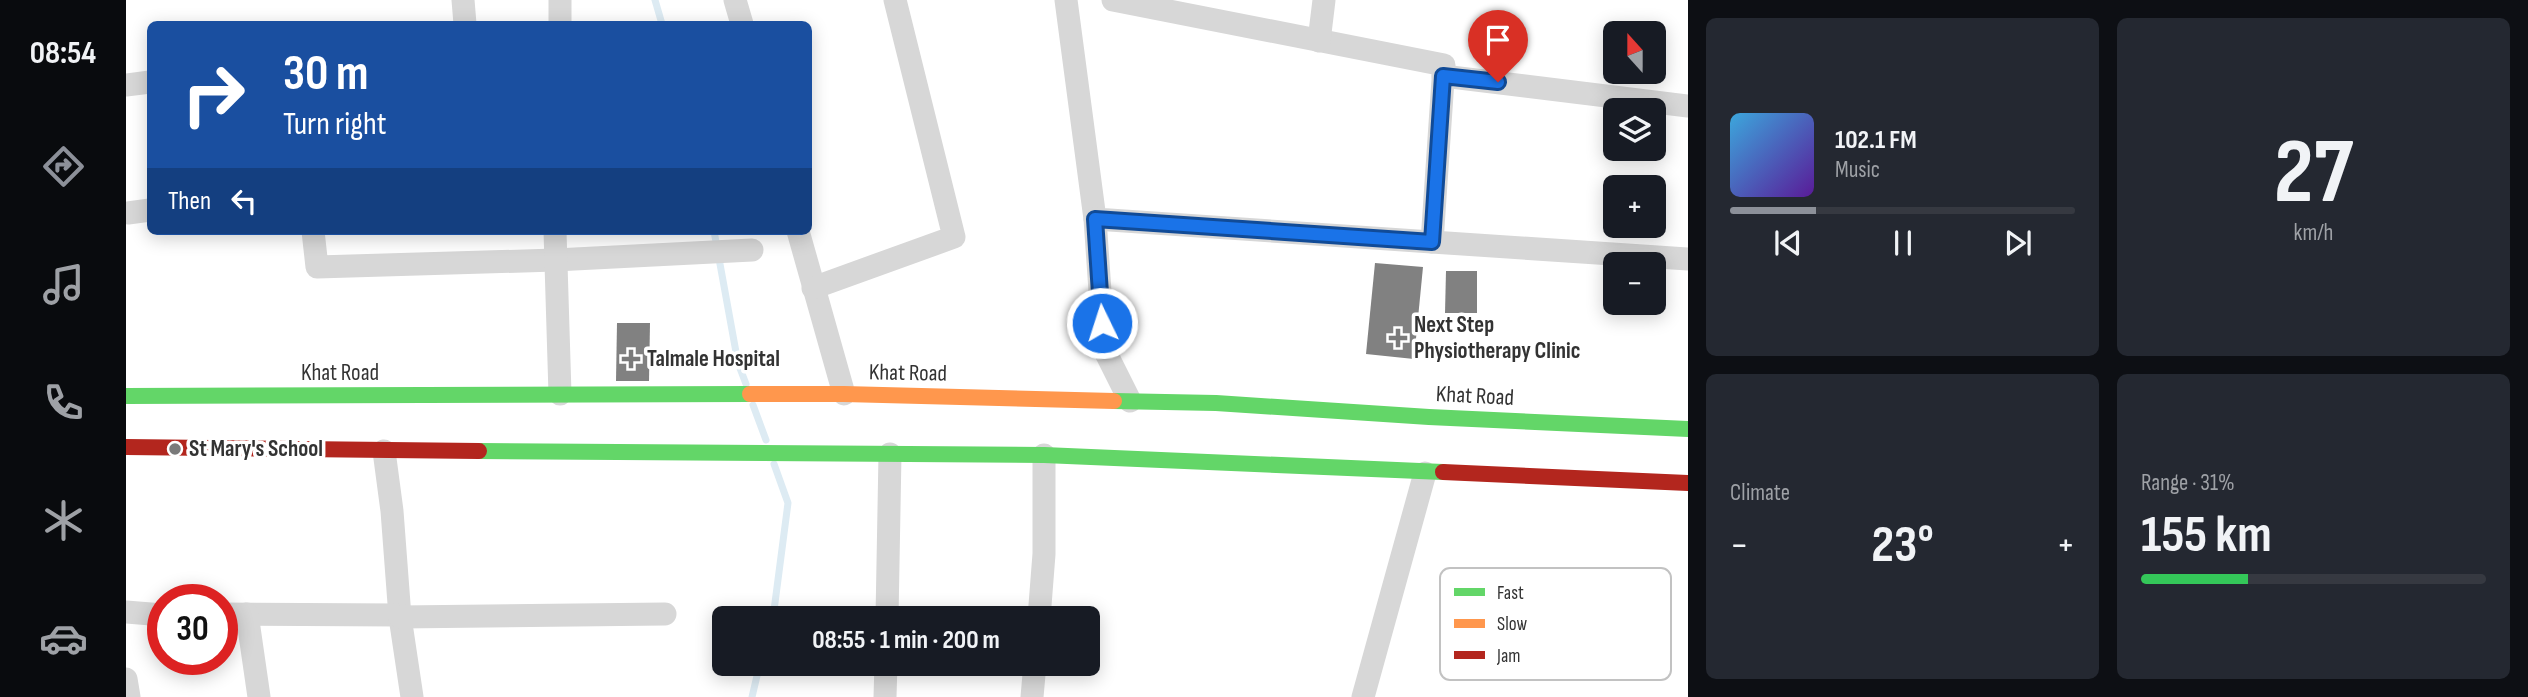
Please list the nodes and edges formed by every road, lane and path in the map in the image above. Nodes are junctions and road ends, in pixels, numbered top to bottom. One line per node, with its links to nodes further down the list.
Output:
1 (463, 0): 8 (street)
2 (560, 0): 9 (street)
3 (736, 0): 10 (street)
4 (895, 0): 24 (street)
5 (1066, 0): 16 (street)
6 (1113, 0): 11 (street)
7 (1324, 0): 11 (street)
8 (466, 21)
9 (560, 21)
10 (741, 21)
11 (1319, 41): 12 (street)
12 (1443, 76): 15 (street); 20 (street)
13 (147, 82): 14 (street)
14 (126, 85)
15 (1688, 106)
16 (1095, 219): 20 (street); 28 (street)
17 (313, 235): 23 (street)
18 (555, 235): 23 (street)
19 (799, 235): 24 (street)
20 (1432, 242): 22 (street)
21 (752, 250): 23 (street)
22 (1688, 258)
23 (555, 260): 25 (street)
24 (813, 288): 26 (street)
25 (561, 394): 26 (highway, Khat Road); 27 (highway, Khat Road)
26 (844, 394): 28 (highway, Khat Road)
27 (126, 396)
28 (1130, 401): 29 (highway, Khat Road)
29 (1688, 429)
30 (126, 447): 31 (highway)
31 (384, 451): 32 (highway); 43 (street)
32 (890, 454): 33 (highway); 36 (street)
33 (1044, 455): 34 (highway); 37 (street)
34 (1425, 473): 35 (highway); 52 (street)
35 (1688, 483)
36 (887, 606)
37 (1040, 606)
38 (126, 612): 39 (street)
39 (147, 614)
40 (238, 614): 41 (street)
41 (247, 614): 43 (street); 48 (street)
42 (665, 614): 43 (street)
43 (400, 616): 49 (street)
44 (886, 676): 50 (street)
45 (1034, 676): 51 (street)
46 (126, 679): 47 (street)
47 (129, 697)
48 (259, 697)
49 (412, 697)
50 (885, 697)
51 (1032, 697)
52 (1363, 697)

